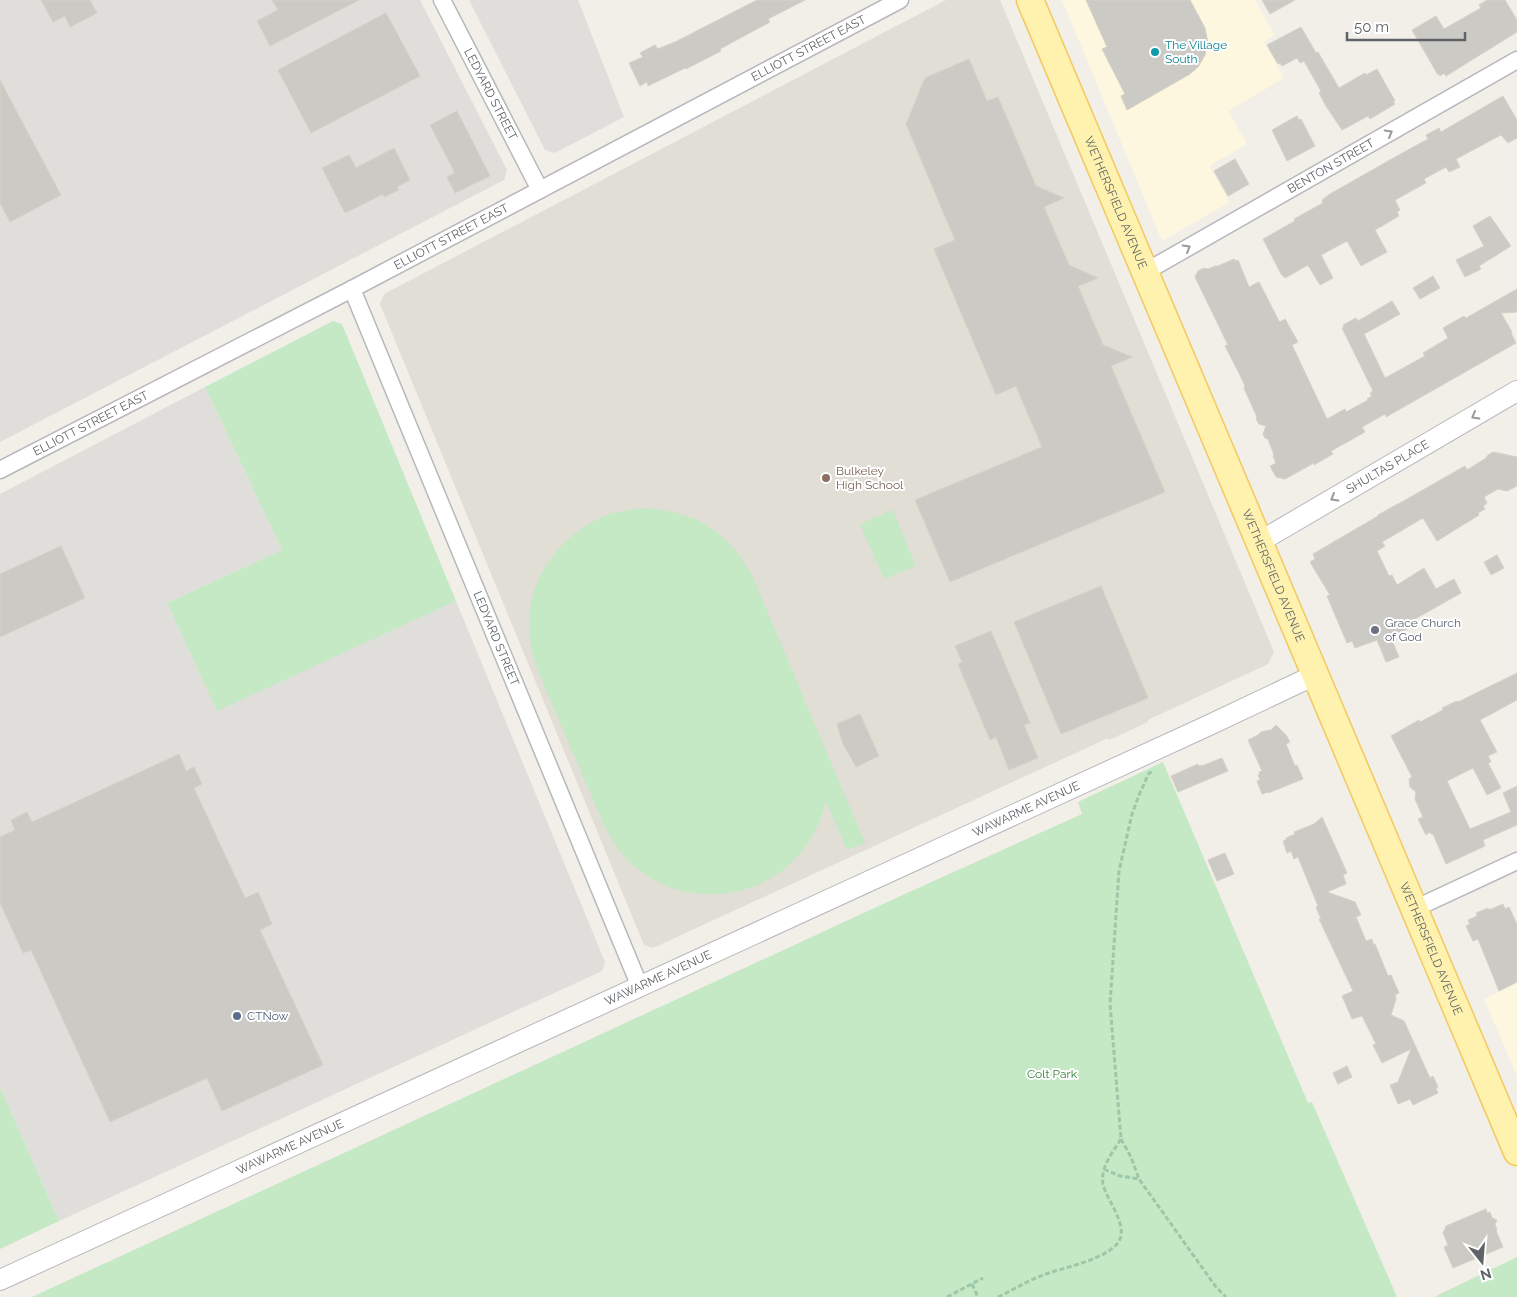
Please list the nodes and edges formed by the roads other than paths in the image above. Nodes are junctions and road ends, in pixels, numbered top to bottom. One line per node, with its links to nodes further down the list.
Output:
1 (442, 0): 5 (street, LEDYARD STREET)
2 (900, 0): 5 (street, ELLIOTT STREET EAST)
3 (1030, 0): 6 (main road, WETHERSFIELD AVENUE)
4 (1517, 60): 6 (street, BENTON STREET, one-way to 4)
5 (540, 190): 7 (street, ELLIOTT STREET EAST)
6 (1145, 272): 10 (main road, WETHERSFIELD AVENUE)
7 (352, 289): 9 (street, ELLIOTT STREET EAST); 14 (street, LEDYARD STREET)
8 (1517, 392): 10 (street, SHULTAS PLACE, one-way to 10)
9 (0, 470)
10 (1259, 542): 11 (main road, WETHERSFIELD AVENUE)
11 (1315, 675): 13 (main road, WETHERSFIELD AVENUE); 14 (street, WAWARME AVENUE)
12 (1517, 861): 13 (street)
13 (1414, 910): 15 (main road, WETHERSFIELD AVENUE)
14 (640, 987): 16 (street, WAWARME AVENUE)
15 (1517, 1152)
16 (0, 1280)

